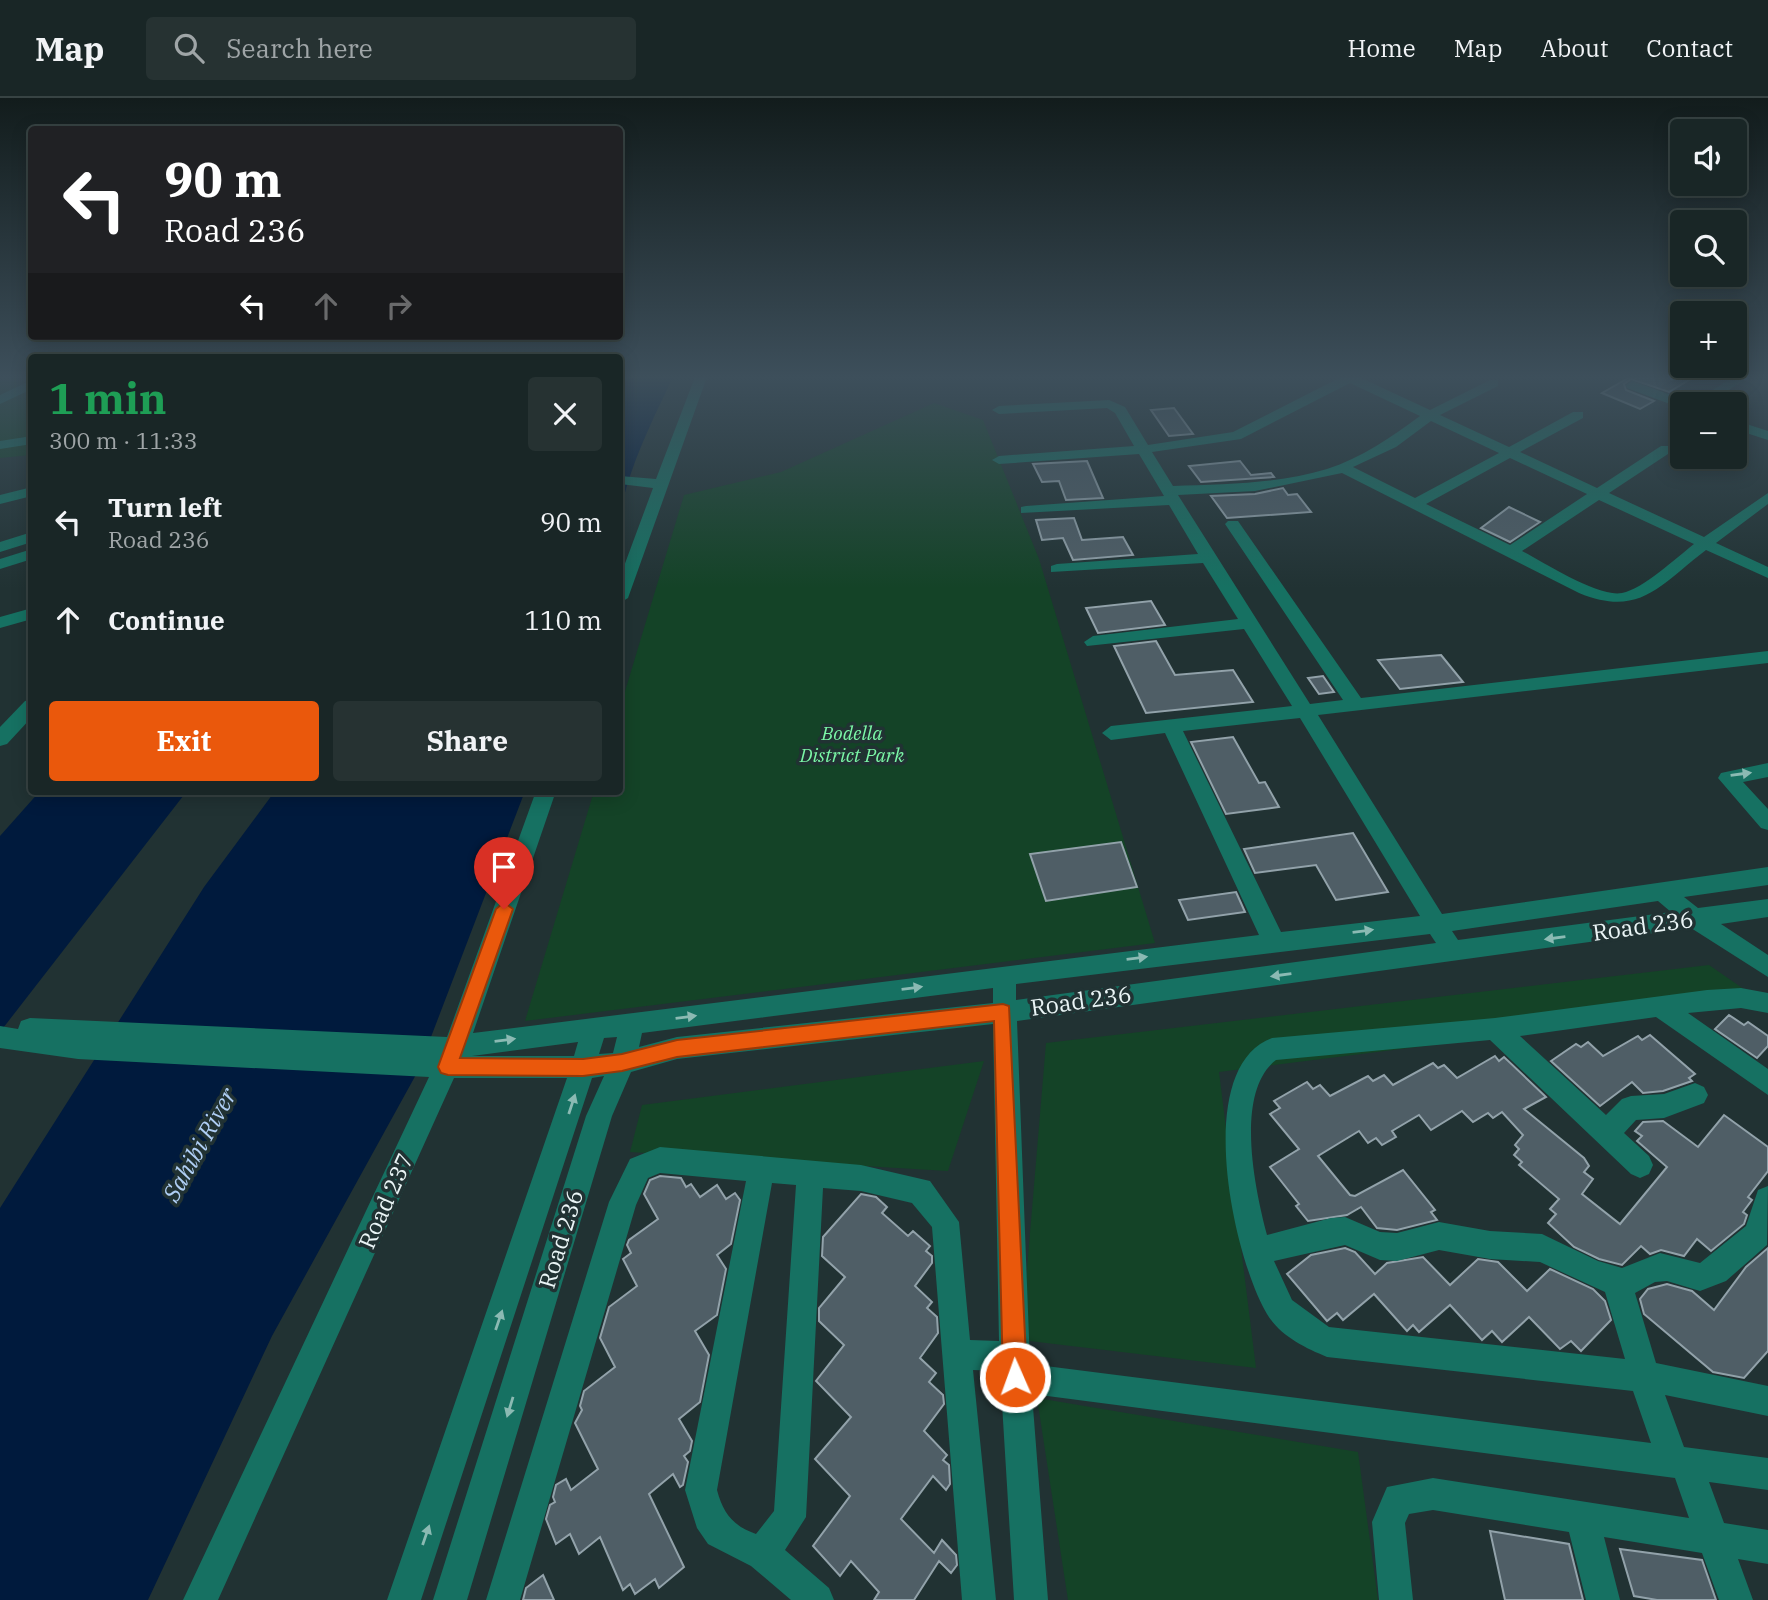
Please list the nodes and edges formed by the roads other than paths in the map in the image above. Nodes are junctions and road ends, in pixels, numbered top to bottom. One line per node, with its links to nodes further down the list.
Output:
1 (675, 447): 12 (street)
2 (1159, 447): 6 (street)
3 (1385, 447): 10 (street)
4 (1498, 447): 8 (street)
5 (1521, 447): 8 (street)
6 (1146, 449): 9 (street); 15 (street)
7 (1666, 449): 14 (street)
8 (1510, 453): 14 (street); 18 (street)
9 (999, 460)
10 (1343, 468): 15 (street); 18 (street)
11 (627, 481): 12 (street)
12 (662, 484): 30 (street)
13 (28, 492): 17 (street)
14 (1599, 494): 22 (street); 24 (street)
15 (1172, 495): 19 (street); 26 (street)
16 (1768, 497): 22 (street)
17 (0, 500)
18 (1415, 504): 24 (street)
19 (1026, 510)
20 (1233, 524): 36 (street)
21 (28, 538): 23 (street)
22 (1703, 542): 24 (street); 29 (street)
23 (0, 547)
24 (1510, 551)
25 (28, 555): 27 (street)
26 (1208, 558): 28 (street); 33 (street)
27 (0, 564)
28 (1057, 569)
29 (1768, 573)
30 (623, 590)
31 (28, 614): 32 (street)
32 (0, 623)
33 (1251, 624): 34 (street); 38 (street)
34 (1093, 642)
35 (1768, 657): 36 (street)
36 (1357, 706): 38 (street)
37 (28, 709): 40 (street)
38 (1307, 712): 39 (street); 49 (street)
39 (1172, 727): 41 (street); 50 (street)
40 (4, 730)
41 (1111, 733)
42 (1768, 770): 44 (street, one-way to 42)
43 (544, 795): 61 (street, Road 237)
44 (1768, 822)
45 (1768, 876): 46 (street)
46 (1662, 892): 48 (street); 49 (street)
47 (1768, 908): 48 (street, Road 236)
48 (1696, 919): 51 (street, Road 236, one-way to 51); 52 (street)
49 (1436, 923): 50 (street, one-way to 49); 51 (street)
50 (1274, 942): 53 (street, one-way to 50)
51 (1452, 952): 56 (street, Road 236, one-way to 56)
52 (1768, 967)
53 (1004, 976): 56 (street); 57 (street, one-way to 53)
54 (1767, 1002): 55 (street)
55 (1660, 1007): 58 (street); 64 (street)
56 (1003, 1012): 62 (street, Road 236); 74 (street)
57 (633, 1023): 59 (street); 62 (street)
58 (1495, 1029): 66 (street); 71 (street)
59 (594, 1030): 61 (street, one-way to 59); 63 (street)
60 (4, 1032): 61 (street)
61 (443, 1057): 63 (street); 84 (street, Road 237)
62 (622, 1063): 63 (street); 86 (street, Road 236, one-way to 86)
63 (583, 1068): 85 (street, one-way to 63)
64 (1768, 1083)
65 (1695, 1095): 66 (street)
66 (1606, 1133): 67 (street)
67 (1640, 1165)
68 (761, 1170): 69 (street); 82 (street); 87 (street)
69 (810, 1173): 73 (street); 82 (street)
70 (1768, 1200): 72 (street)
71 (1255, 1252): 72 (street); 75 (street)
72 (1617, 1282): 75 (street)
73 (956, 1354): 74 (street); 83 (street)
74 (1015, 1367): 77 (street); 89 (street)
75 (1645, 1377): 76 (street); 77 (street)
76 (1768, 1401)
77 (1680, 1463): 78 (street); 80 (street)
78 (1768, 1474)
79 (1582, 1517): 80 (street); 90 (street); 91 (street)
80 (1714, 1538): 81 (street); 92 (street)
81 (1768, 1547)
82 (762, 1553): 88 (street)
83 (973, 1597)
84 (200, 1600)
85 (404, 1600)
86 (450, 1600)
87 (503, 1600)
88 (817, 1600)
89 (1031, 1600)
90 (1396, 1600)
91 (1603, 1600)
92 (1736, 1600)

